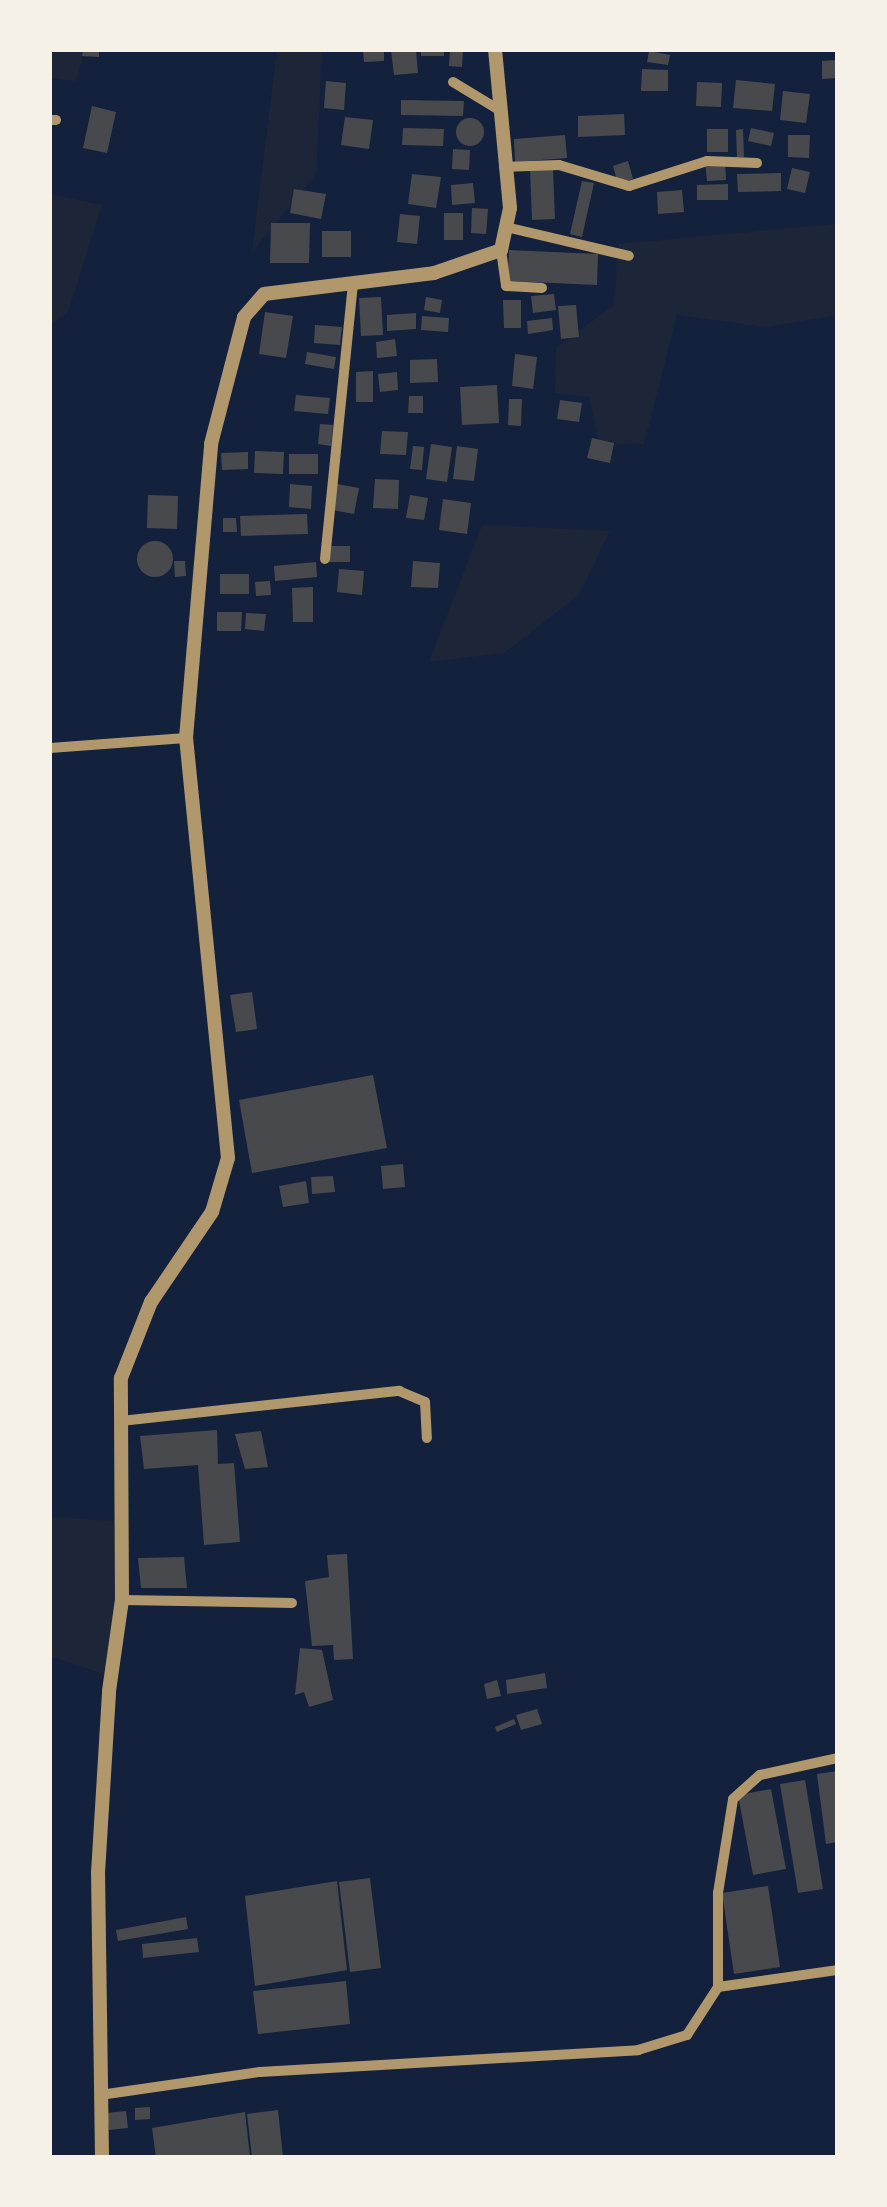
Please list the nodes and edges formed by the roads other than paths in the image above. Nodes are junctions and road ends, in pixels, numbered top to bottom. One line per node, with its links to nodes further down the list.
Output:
1 (496, 50): 3 (street)
2 (454, 82): 3 (street)
3 (500, 110): 5 (street)
4 (757, 163): 5 (street)
5 (504, 167): 6 (street)
6 (510, 228): 7 (street); 8 (street)
7 (501, 250): 9 (street); 10 (street)
8 (628, 256)
9 (353, 282): 11 (street); 12 (street)
10 (542, 288)
11 (325, 559)
12 (186, 738): 13 (street); 14 (street)
13 (50, 748)
14 (121, 1421): 15 (street); 16 (street)
15 (427, 1438)
16 (122, 1600): 17 (street); 21 (street)
17 (292, 1602)
18 (837, 1758): 20 (street)
19 (837, 1970): 20 (street)
20 (718, 1987): 21 (street)
21 (100, 2095): 22 (street)
22 (102, 2157)

